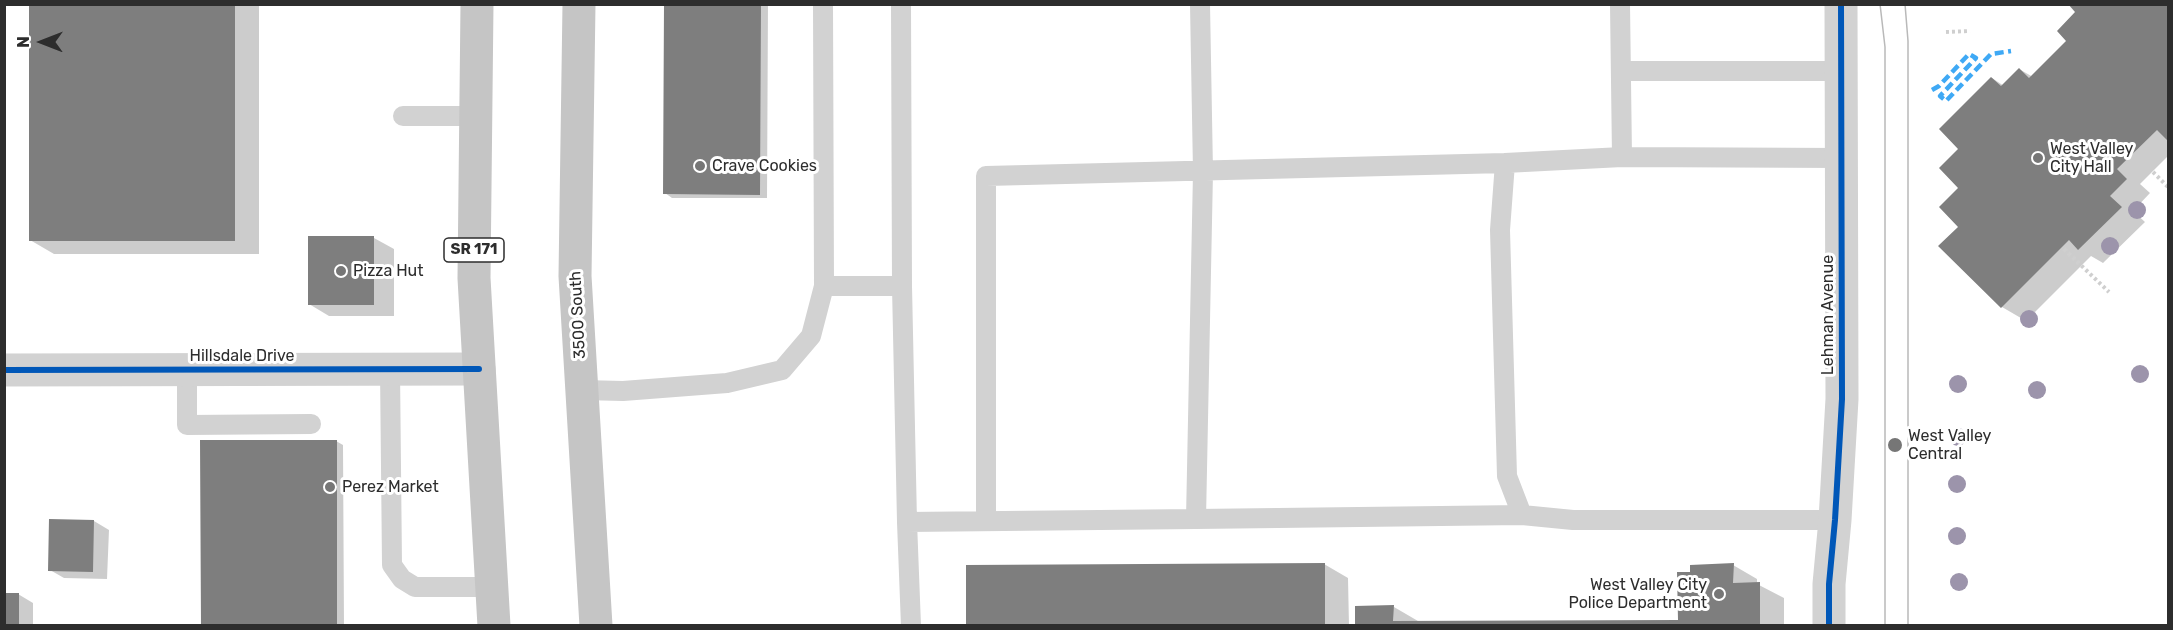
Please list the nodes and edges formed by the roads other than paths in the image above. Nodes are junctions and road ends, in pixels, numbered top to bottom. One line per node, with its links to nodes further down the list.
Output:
1 (477, 4): 11 (main road, SR 171)
2 (579, 4): 22 (main road, 3500 South)
3 (823, 4): 16 (lane)
4 (901, 4): 17 (lane)
5 (1200, 4): 15 (lane)
6 (1620, 4): 8 (lane)
7 (1841, 4): 9 (street, Lehman Avenue)
8 (1621, 71): 9 (lane); 12 (lane)
9 (1842, 71): 13 (street, Lehman Avenue)
10 (404, 116): 11 (lane)
11 (475, 116): 20 (main road, SR 171)
12 (1622, 157): 13 (lane); 14 (lane)
13 (1842, 158): 26 (street, Lehman Avenue)
14 (1505, 163): 15 (lane); 24 (lane)
15 (1203, 172): 25 (lane); 27 (lane)
16 (824, 286): 17 (lane); 22 (lane)
17 (902, 286): 28 (lane)
18 (187, 369): 19 (street, Hillsdale Drive); 21 (street, Hillsdale Drive); 23 (lane)
19 (390, 369): 20 (street, Hillsdale Drive); 29 (lane)
20 (479, 369): 29 (main road, SR 171)
21 (4, 370)
22 (582, 390): 31 (main road, 3500 South)
23 (311, 424)
24 (1522, 515): 25 (lane); 26 (lane)
25 (1196, 519): 27 (lane)
26 (1835, 520): 33 (street, Lehman Avenue)
27 (986, 521): 28 (lane)
28 (907, 522): 32 (lane)
29 (492, 587): 30 (main road, SR 171)
30 (494, 626)
31 (596, 626)
32 (910, 626)
33 (1829, 626)

